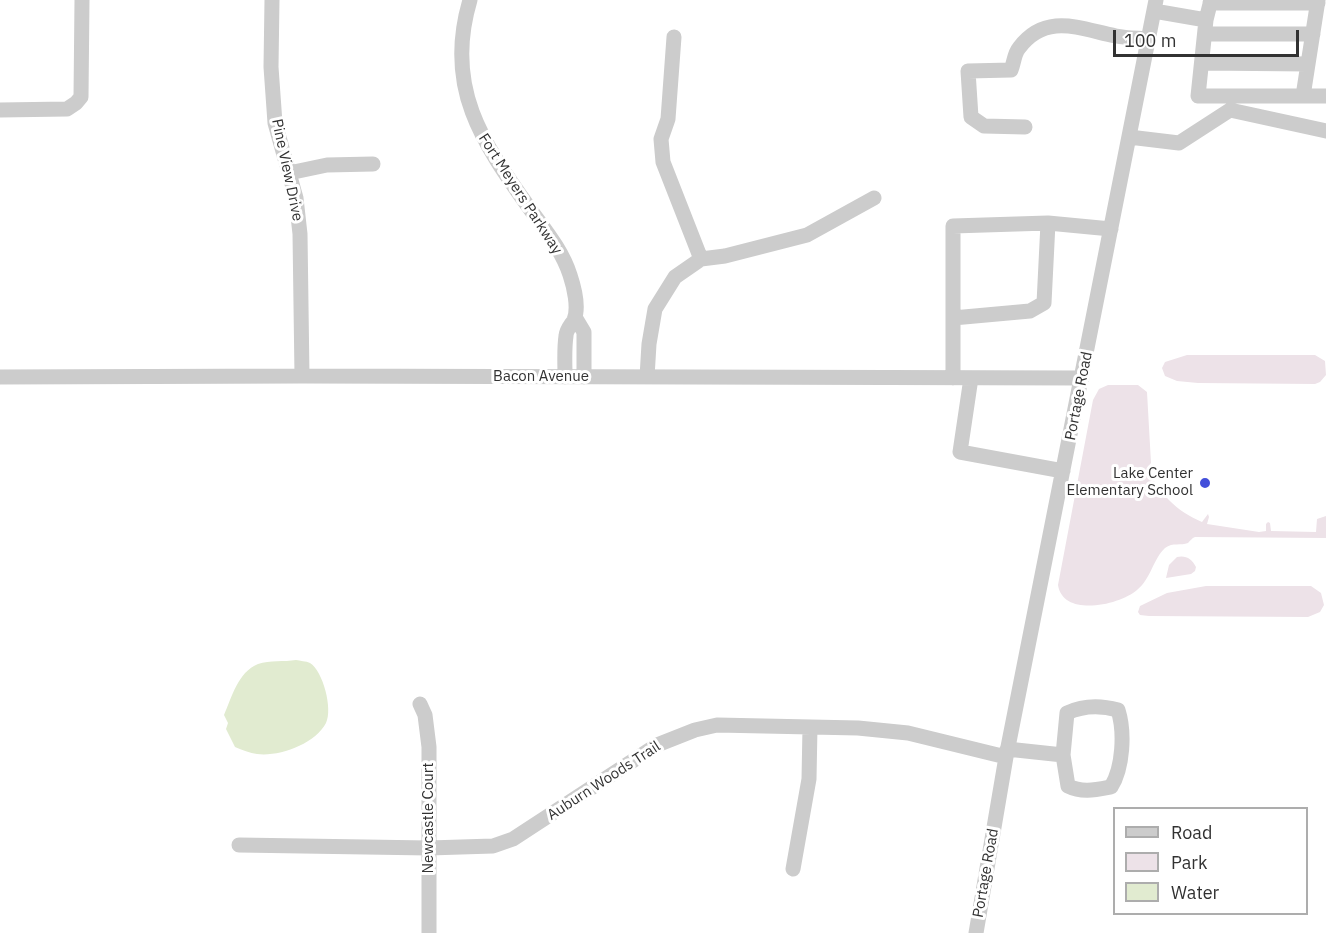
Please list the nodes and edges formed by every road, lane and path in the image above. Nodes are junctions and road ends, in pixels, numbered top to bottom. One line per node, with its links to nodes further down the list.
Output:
1 (82, 0): 15 (street)
2 (272, 0): 20 (street, Pine View Drive)
3 (470, 0): 25 (street, Fort Meyers Parkway)
4 (1210, 2): 6 (street); 7 (street)
5 (1155, 5): 7 (street); 10 (street, Portage Road)
6 (1320, 9): 8 (street)
7 (1205, 27): 8 (street); 11 (street)
8 (1313, 34): 12 (street)
9 (674, 37): 24 (street)
10 (1149, 39): 16 (street); 18 (street, Portage Road)
11 (1202, 63): 12 (street); 13 (street)
12 (1308, 64): 13 (street)
13 (1303, 96): 14 (street)
14 (1326, 96)
15 (0, 111)
16 (1025, 127)
17 (1326, 131): 18 (street)
18 (1129, 137): 23 (street, Portage Road)
19 (373, 164): 20 (street)
20 (289, 173): 27 (street, Pine View Drive)
21 (874, 198): 24 (street)
22 (1048, 223): 23 (street); 26 (street); 26 (street)
23 (1112, 229): 34 (street, Portage Road)
24 (701, 259): 31 (street)
25 (575, 317): 29 (street, Fort Meyers Parkway); 30 (street, Fort Meyers Parkway)
26 (954, 318): 32 (street)
27 (302, 376): 28 (street, Bacon Avenue); 29 (street, Bacon Avenue)
28 (0, 377)
29 (565, 377): 30 (street, Bacon Avenue)
30 (584, 377): 31 (street, Bacon Avenue)
31 (647, 377): 32 (street, Bacon Avenue)
32 (954, 378): 33 (street, Bacon Avenue)
33 (971, 378): 34 (street, Bacon Avenue); 35 (street)
34 (1082, 378): 35 (street, Portage Road)
35 (1063, 471): 38 (street, Portage Road)
36 (420, 704): 41 (street, Newcastle Court)
37 (810, 727): 38 (street, Auburn Woods Trail); 41 (street, Auburn Woods Trail); 42 (street)
38 (1007, 753): 39 (street, Auburn Woods Trail); 44 (street, Portage Road)
39 (1063, 756): 39 (street)
40 (239, 845): 41 (street, Auburn Woods Trail)
41 (429, 848): 43 (street, Newcastle Court)
42 (793, 869)
43 (429, 933)
44 (976, 933)

